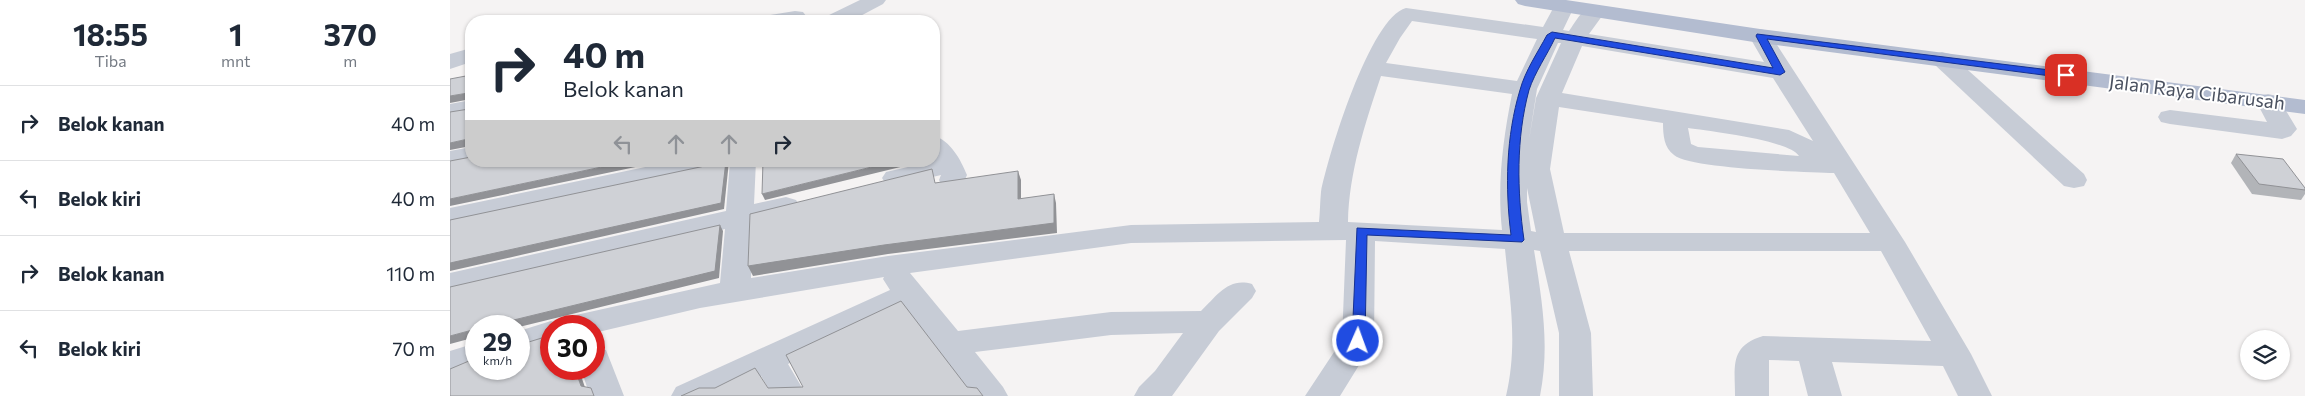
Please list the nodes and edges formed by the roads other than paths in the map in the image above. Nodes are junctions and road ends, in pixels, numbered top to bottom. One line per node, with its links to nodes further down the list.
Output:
1 (876, 0): 5 (street)
2 (1525, 0): 3 (main road, Jalan Raya Cibarusah)
3 (1563, 7): 4 (main road, Jalan Raya Cibarusah); 7 (street)
4 (1594, 12): 6 (main road, Jalan Raya Cibarusah); 7 (street)
5 (847, 15)
6 (1760, 36): 9 (main road, Jalan Raya Cibarusah); 12 (street)
7 (1563, 37): 11 (street); 12 (street); 13 (street)
8 (465, 57): 10 (street)
9 (1942, 59): 14 (main road, Jalan Raya Cibarusah); 25 (street)
10 (450, 62)
11 (1372, 68): 13 (street); 30 (street)
12 (1780, 72): 22 (street)
13 (1536, 93): 22 (street); 31 (street); 32 (street)
14 (2268, 101): 15 (main road, Jalan Raya Cibarusah); 18 (street)
15 (2305, 107)
16 (465, 108): 17 (street)
17 (450, 111)
18 (2170, 117)
19 (940, 152): 26 (street)
20 (465, 156): 21 (street)
21 (450, 159)
22 (1830, 165): 33 (street)
23 (685, 167): 28 (street)
24 (743, 167): 29 (street)
25 (2074, 180)
26 (875, 190)
27 (807, 203): 29 (street)
28 (450, 217)
29 (740, 217): 35 (street); 37 (street)
30 (1347, 231): 31 (street); 34 (street); 53 (street)
31 (1518, 240): 32 (street); 54 (street)
32 (1552, 242): 33 (street); 55 (street)
33 (1891, 242): 43 (street)
34 (888, 266): 37 (street); 38 (street)
35 (450, 283)
36 (1241, 291): 40 (street)
37 (735, 292): 39 (street)
38 (910, 294): 41 (street); 45 (street)
39 (605, 320)
40 (1208, 323): 41 (street); 52 (street)
41 (951, 344): 51 (street)
42 (1812, 349): 43 (street); 56 (street); 57 (street)
43 (1954, 354): 58 (street)
44 (465, 358): 46 (street)
45 (768, 359): 49 (street); 50 (street)
46 (450, 363)
47 (601, 380): 48 (street)
48 (607, 396)
49 (688, 396)
50 (790, 396)
51 (991, 396)
52 (1151, 396)
53 (1322, 396)
54 (1523, 396)
55 (1576, 396)
56 (1752, 396)
57 (1825, 396)
58 (1975, 396)

